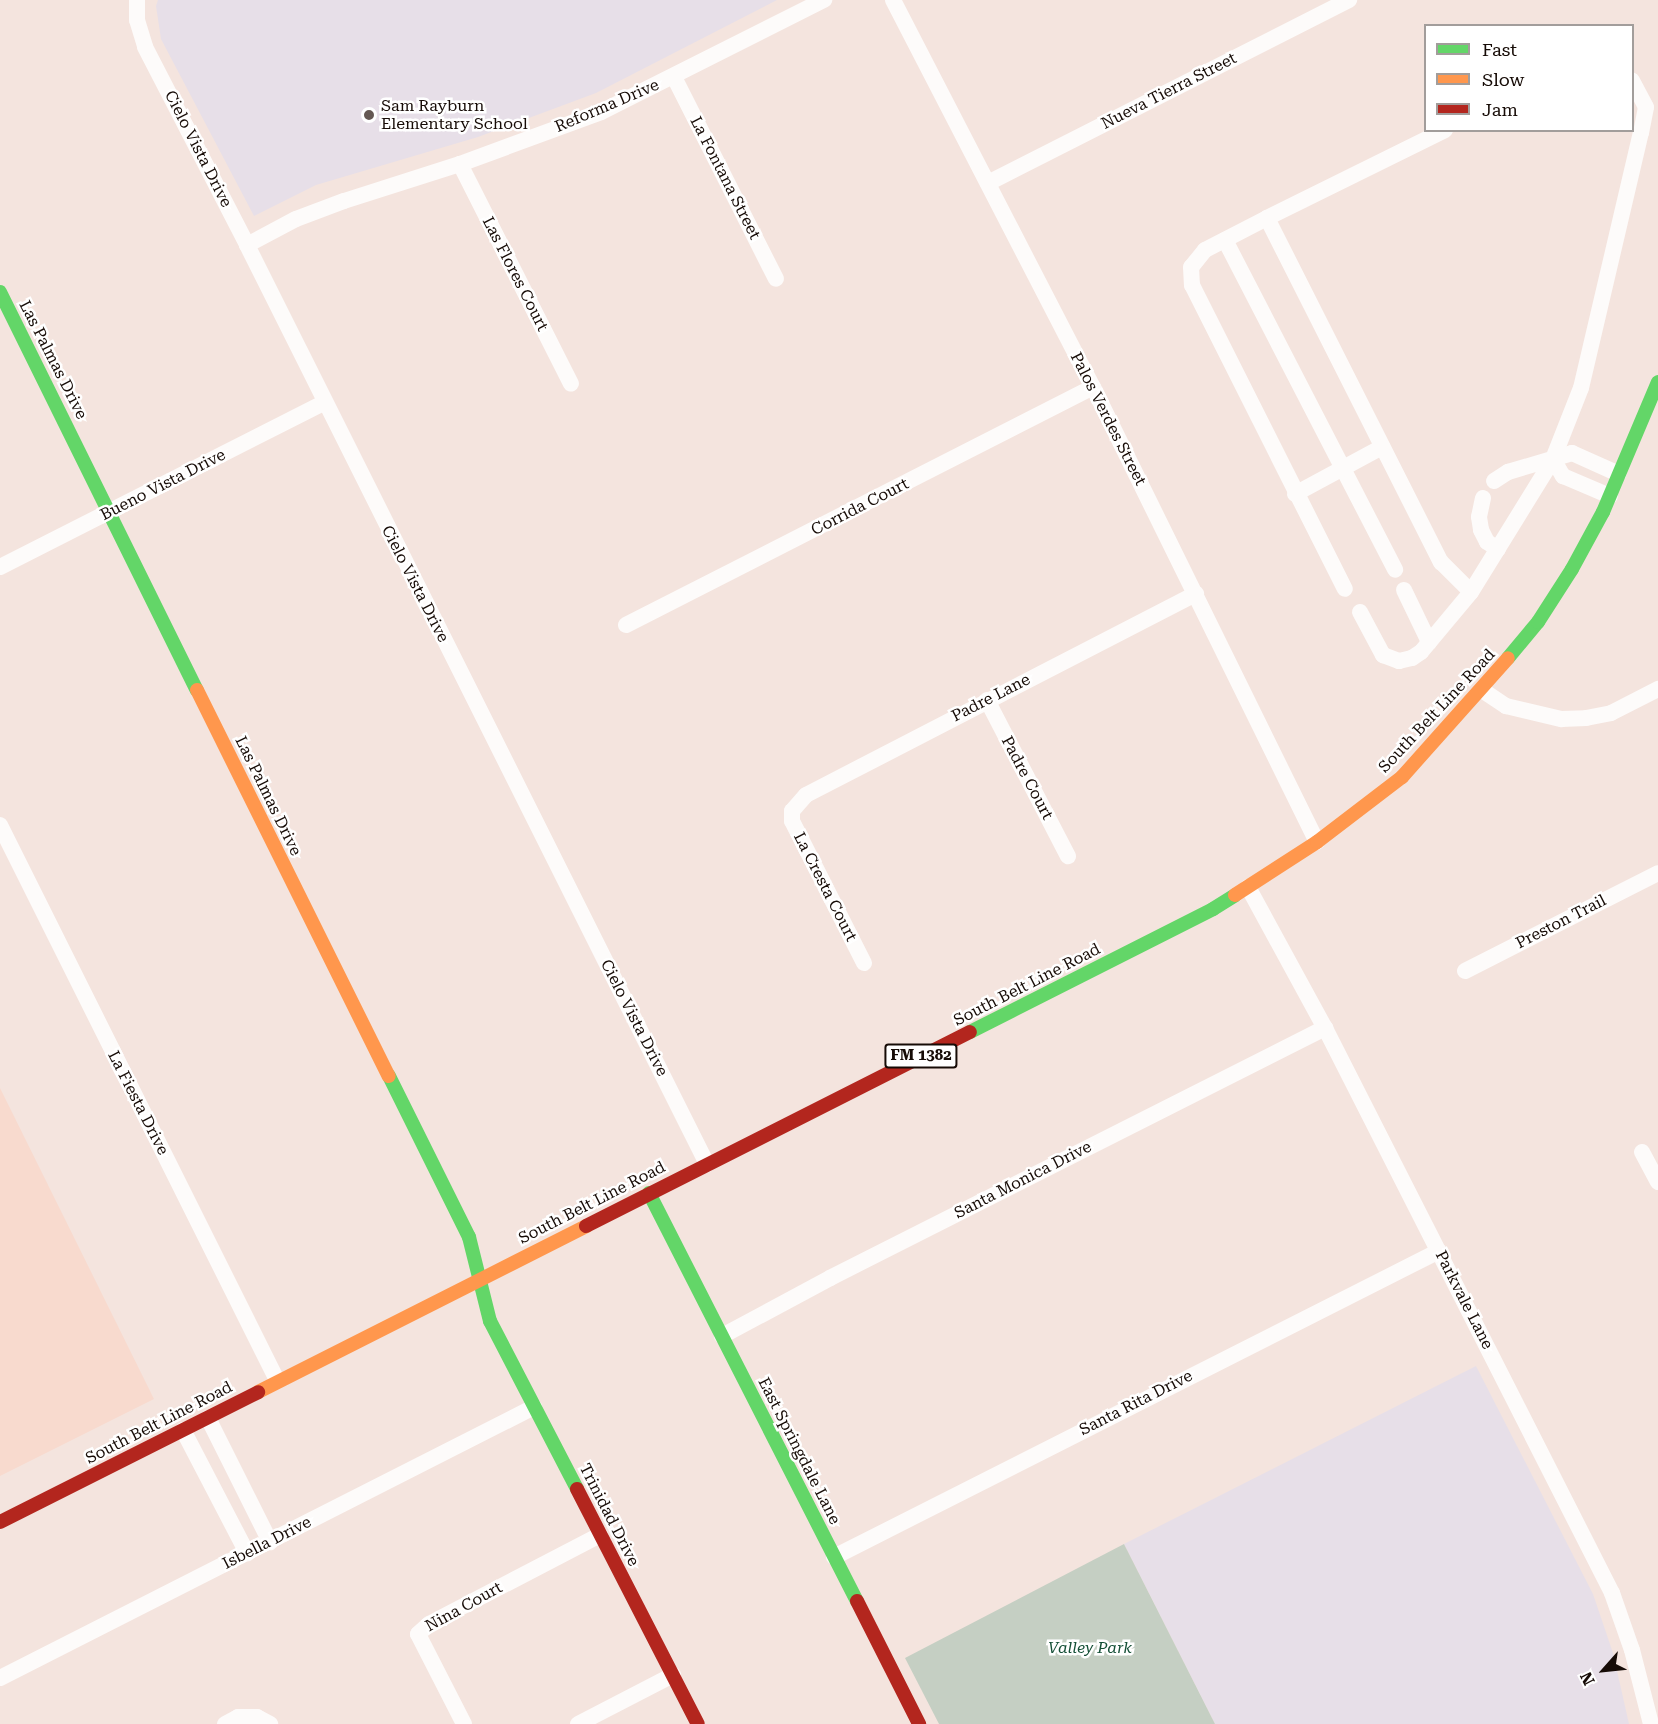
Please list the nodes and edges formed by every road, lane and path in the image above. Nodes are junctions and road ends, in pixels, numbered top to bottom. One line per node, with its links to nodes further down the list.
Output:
1 (137, 0): 12 (street, Cielo Vista Drive)
2 (824, 0): 5 (street, Reforma Drive)
3 (893, 0): 9 (street, Palos Verdes Street)
4 (1349, 0): 9 (street, Nueva Tierra Street)
5 (674, 77): 8 (street, Reforma Drive); 13 (street, La Fontana Street)
6 (1634, 85): 20 (street)
7 (1441, 132): 10 (street)
8 (460, 164): 12 (street, Reforma Drive); 16 (street, Las Flores Court)
9 (988, 183): 17 (street, Palos Verdes Street)
10 (1267, 218): 11 (street); 19 (street)
11 (1225, 240): 21 (street); 24 (street)
12 (248, 245): 18 (street, Cielo Vista Drive)
13 (776, 279)
14 (0, 292): 27 (street, Las Palmas Drive)
15 (1658, 382): 22 (street, South Belt Line Road / FM 1382)
16 (571, 384)
17 (1093, 387): 34 (street, Palos Verdes Street); 36 (street, Corrida Court)
18 (325, 402): 27 (street, Bueno Vista Drive); 51 (street, Cielo Vista Drive)
19 (1382, 447): 21 (street); 33 (street)
20 (1554, 459): 22 (street); 23 (street); 25 (street); 28 (street)
21 (1343, 468): 24 (street); 30 (street)
22 (1619, 474): 25 (street, South Belt Line Road / FM 1382)
23 (1494, 480)
24 (1295, 494): 31 (street)
25 (1610, 496): 39 (street, South Belt Line Road / FM 1382)
26 (1483, 498): 28 (street)
27 (110, 511): 29 (street, Bueno Vista Drive); 55 (street, Las Palmas Drive)
28 (1498, 549): 33 (street)
29 (0, 567)
30 (1395, 570)
31 (1345, 589)
32 (1404, 590): 37 (street)
33 (1471, 592): 37 (street)
34 (1196, 594): 40 (street, Padre Lane); 43 (street, Palos Verdes Street)
35 (1360, 612): 37 (street)
36 (626, 626)
37 (1429, 642)
38 (1658, 689): 39 (street)
39 (1482, 690): 43 (street, South Belt Line Road / FM 1382)
40 (987, 700): 41 (street, Padre Lane); 44 (street, Padre Court)
41 (792, 811): 47 (street, La Cresta Court)
42 (0, 825): 58 (street, La Fiesta Drive)
43 (1317, 842): 46 (street, South Belt Line Road / FM 1382)
44 (1068, 856)
45 (1658, 873): 48 (street, Preston Trail)
46 (1248, 887): 49 (street, Parkvale Lane); 51 (street, South Belt Line Road / FM 1382)
47 (864, 963)
48 (1465, 971)
49 (1325, 1028): 54 (street, Parkvale Lane); 57 (street, Santa Monica Drive)
50 (1642, 1152): 52 (street)
51 (707, 1164): 53 (street, South Belt Line Road / FM 1382)
52 (1658, 1182)
53 (649, 1193): 55 (street, South Belt Line Road / FM 1382); 57 (street, East Springdale Lane)
54 (1439, 1251): 66 (street, Santa Rita Drive); 75 (street, Parkvale Lane)
55 (480, 1278): 56 (street, Las Palmas Drive); 58 (street, South Belt Line Road / FM 1382)
56 (490, 1321): 59 (street, Trinidad Drive)
57 (722, 1336): 66 (street, East Springdale Lane)
58 (277, 1380): 60 (street, South Belt Line Road / FM 1382)
59 (534, 1407): 63 (street, Trinidad Drive); 64 (street, Isbella Drive)
60 (208, 1418): 61 (street, South Belt Line Road / FM 1382); 64 (street)
61 (183, 1430): 62 (street, South Belt Line Road / FM 1382); 65 (street)
62 (0, 1522)
63 (600, 1535): 67 (street, Trinidad Drive); 71 (street, Nina Court)
64 (270, 1542): 65 (street, Isbella Drive)
65 (247, 1553): 68 (street, Isbella Drive)
66 (834, 1557): 74 (street, East Springdale Lane)
67 (673, 1675): 72 (street); 73 (street, Trinidad Drive)
68 (0, 1678)
69 (225, 1724): 70 (street)
70 (270, 1724)
71 (464, 1724)
72 (578, 1724)
73 (698, 1724)
74 (919, 1724)
75 (1652, 1724)

